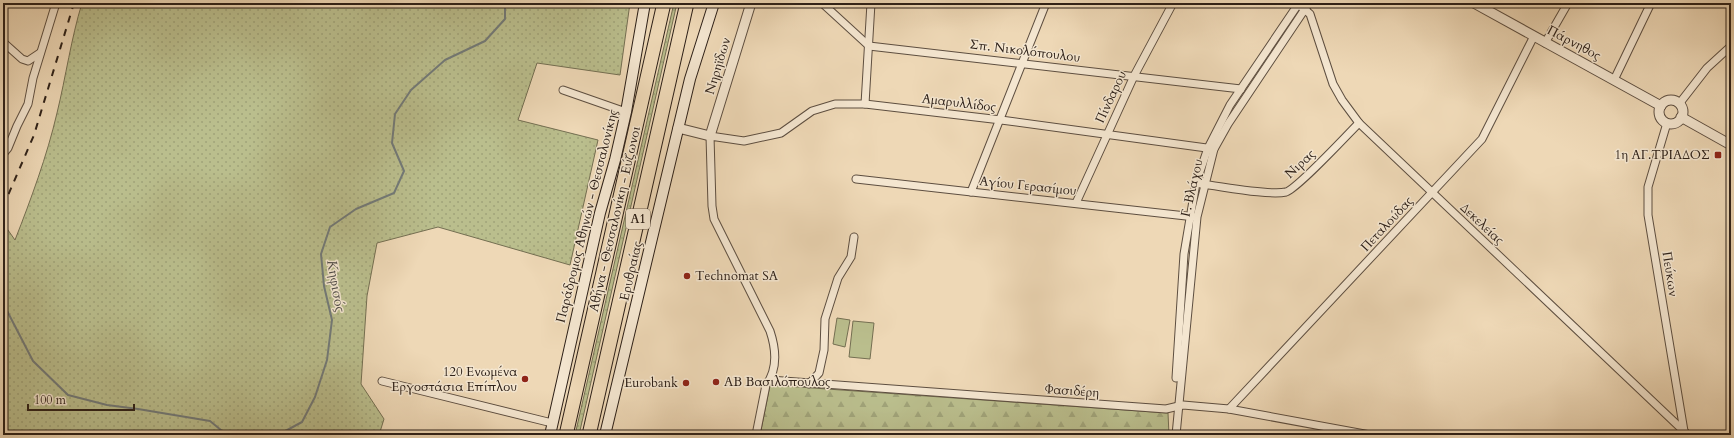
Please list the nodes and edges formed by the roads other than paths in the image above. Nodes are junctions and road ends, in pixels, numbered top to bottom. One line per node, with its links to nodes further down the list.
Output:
1 (56, 3): 23 (street)
2 (645, 3): 32 (main road, Παράδρομος Αθηνών - Θεσσαλονίκης)
3 (664, 3): 60 (highway, Αθήνα - Θεσσαλονίκη - Εύζωνοι / Α1)
4 (687, 3): 61 (highway, Αθήνα - Θεσσαλονίκη - Εύζωνοι / Α1)
5 (708, 3): 19 (main road, Ερυθραίας)
6 (714, 3): 19 (main road, Ερυθραίας)
7 (751, 3): 39 (street, Νηρηϊδων)
8 (822, 3): 21 (street)
9 (871, 3): 21 (street)
10 (1046, 3): 24 (street)
11 (1173, 3): 25 (street, Πίνδαρου)
12 (1474, 3): 17 (street, Πάρνηθος)
13 (1568, 3): 20 (street)
14 (1652, 3): 26 (street)
15 (1299, 4): 16 (street, Δεκελείας); 27 (street, Γ. Βλάχου)
16 (1307, 6): 35 (street, Δεκελείας); 41 (street, Γ. Βλάχου)
17 (1534, 36): 20 (street, Πάρνηθος); 47 (street, Πεταλούδας)
18 (3, 42): 23 (street)
19 (700, 42): 37 (main road, Ερυθραίας)
20 (1545, 43): 26 (street, Πάρνηθος)
21 (869, 46): 24 (street, Σπ. Νικολόπουλου); 29 (street)
22 (1731, 46): 30 (street)
23 (40, 53): 42 (street)
24 (1022, 62): 25 (street, Σπ. Νικολόπουλου); 34 (street)
25 (1134, 76): 27 (street, Σπ. Νικολόπουλου); 38 (street, Πίνδαρου)
26 (1614, 80): 31 (street, Πάρνηθος)
27 (1241, 88): 41 (street, Γ. Βλάχου)
28 (562, 90): 32 (street)
29 (865, 104): 34 (street, Αμαρυλλίδος); 39 (street, Αμαρυλλίδος)
30 (1679, 104): 31 (street); 33 (street)
31 (1661, 106): 36 (street)
32 (626, 112): 56 (main road, Παράδρομος Αθηνών - Θεσσαλονίκης)
33 (1681, 118): 36 (street); 40 (street)
34 (1001, 120): 38 (street, Αμαρυλλίδος); 46 (street)
35 (1359, 123): 45 (street, Νιρας); 47 (street, Δεκελείας)
36 (1667, 123): 58 (street, Πεύκων)
37 (678, 128): 39 (street); 62 (main road, Ερυθραίας)
38 (1108, 133): 41 (street, Αμαρυλλίδος); 48 (street, Πίνδαρου)
39 (710, 136): 51 (street)
40 (1731, 145)
41 (1211, 148): 44 (street, Γ. Βλάχου); 45 (street, Γ. Βλάχου)
42 (3, 154)
43 (856, 179): 46 (street, Αγίου Γερασίμου)
44 (1196, 183): 45 (street, Νιρας); 49 (street, Γ. Βλάχου)
45 (1205, 184): 49 (street, Γ. Βλάχου)
46 (971, 192): 48 (street, Αγίου Γερασίμου)
47 (1432, 194): 55 (street, Πεταλούδας); 58 (street, Δεκελείας)
48 (1076, 203): 49 (street, Αγίου Γερασίμου)
49 (1194, 216): 54 (street, Γ. Βλάχου)
50 (854, 238): 53 (street)
51 (770, 380): 53 (street, Φασιδέρη); 63 (street)
52 (382, 381): 56 (street)
53 (809, 384): 54 (street, Φασιδέρη)
54 (1177, 406): 55 (street, Φασιδέρη); 64 (street, Γ. Βλάχου)
55 (1229, 409): 57 (street, Φασιδέρη)
56 (552, 423): 59 (main road, Παράδρομος Αθηνών - Θεσσαλονίκης)
57 (1340, 433): 65 (street, Φασιδέρη)
58 (1686, 433)
59 (550, 435)
60 (566, 435)
61 (589, 435)
62 (605, 435)
63 (756, 435)
64 (1176, 435)
65 (1370, 435)

